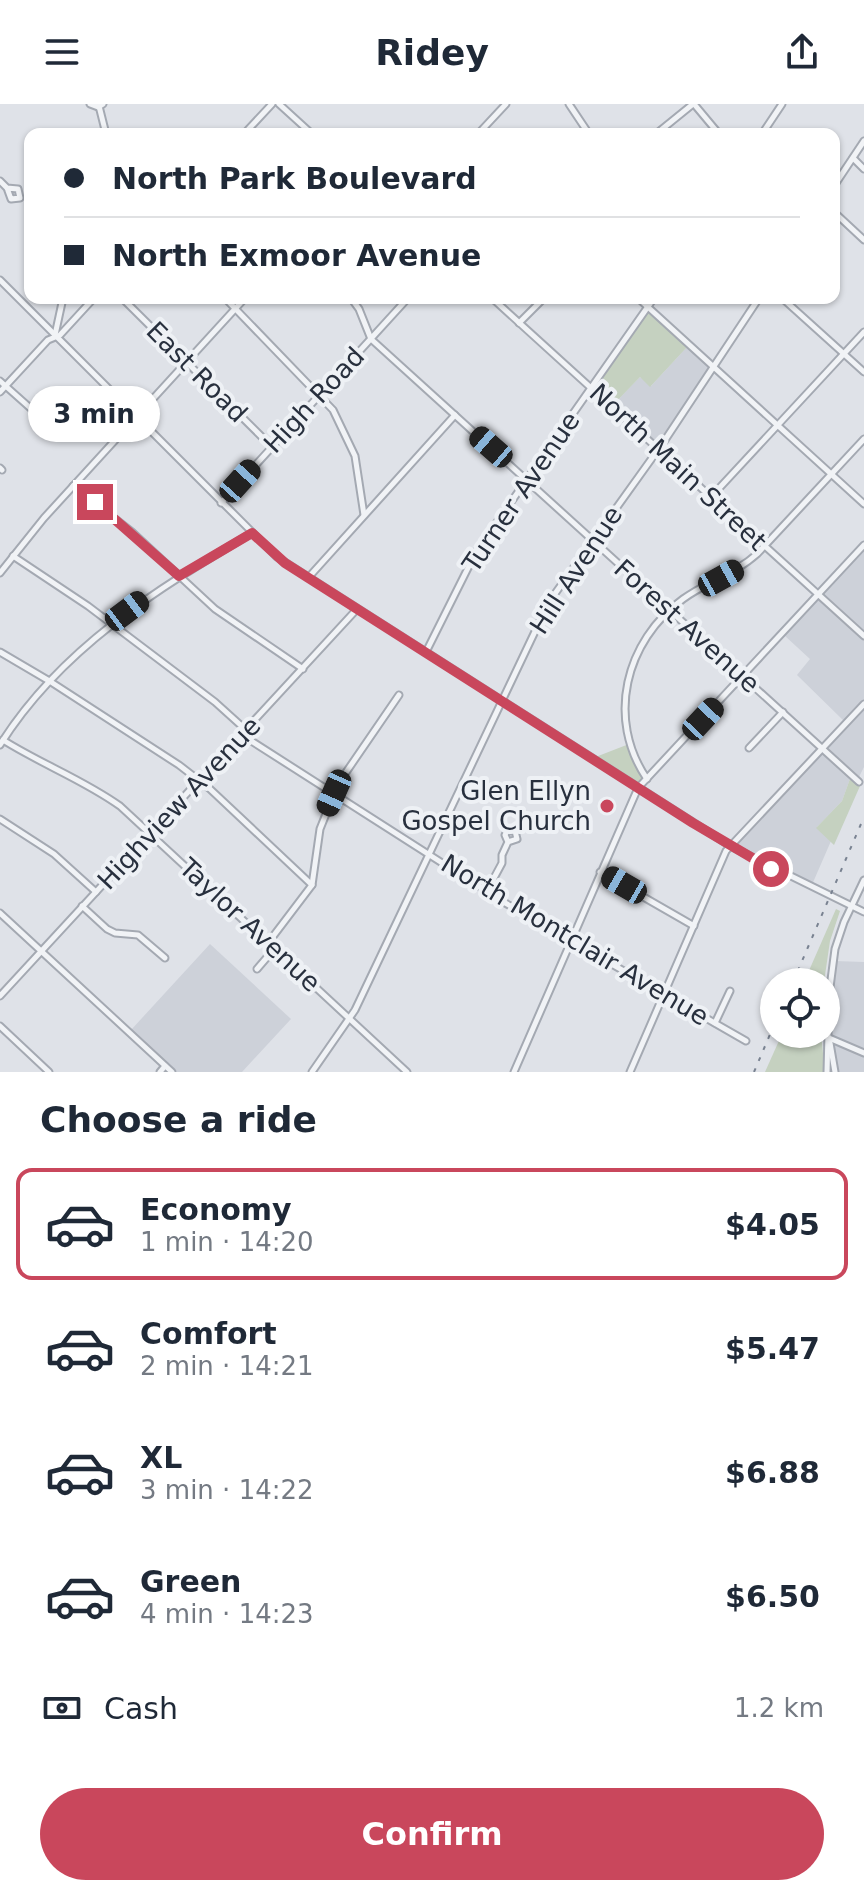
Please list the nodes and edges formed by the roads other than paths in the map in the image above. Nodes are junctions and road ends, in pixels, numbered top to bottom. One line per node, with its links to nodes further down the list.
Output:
1 (90, 104): 8 (street)
2 (272, 104): 10 (street)
3 (279, 104): 11 (street)
4 (506, 104): 12 (street)
5 (569, 104): 13 (street)
6 (693, 104): 14 (street); 15 (street)
7 (782, 104): 16 (street)
8 (101, 105): 9 (street)
9 (105, 128)
10 (250, 128)
11 (305, 128)
12 (484, 128)
13 (585, 128)
14 (663, 128)
15 (714, 128)
16 (766, 128)
17 (864, 141): 18 (street)
18 (853, 158): 19 (street); 20 (street)
19 (864, 169)
20 (840, 177)
21 (0, 181): 22 (street)
22 (7, 188)
23 (840, 218): 24 (street)
24 (864, 240)
25 (0, 280): 43 (street)
26 (62, 304): 43 (street)
27 (88, 304): 43 (street)
28 (128, 304): 46 (street, East Road)
29 (231, 304): 40 (street)
30 (239, 304): 40 (street)
31 (355, 304): 44 (street, Forest Avenue)
32 (403, 304): 44 (street, High Road)
33 (498, 304): 41 (street, North Main Street)
34 (538, 304): 41 (street)
35 (645, 304): 39 (street)
36 (650, 304): 39 (street, Turner Avenue)
37 (755, 304): 47 (street, Hill Avenue)
38 (789, 304): 45 (street)
39 (648, 307): 47 (street); 51 (street, Turner Avenue)
40 (235, 308): 46 (street); 53 (street)
41 (519, 323): 51 (street, North Main Street)
42 (864, 332): 45 (street)
43 (55, 335): 50 (street); 55 (street)
44 (371, 339): 53 (street, High Road); 54 (street, Forest Avenue)
45 (844, 354): 48 (street); 57 (street)
46 (186, 362): 55 (street); 59 (street, East Road)
47 (713, 367): 57 (street); 60 (street, Hill Avenue)
48 (864, 372)
49 (0, 381): 50 (street)
50 (6, 386): 52 (street); 56 (street)
51 (592, 388): 60 (street, North Main Street); 62 (street, Turner Avenue)
52 (0, 392)
53 (320, 394): 59 (street, High Road); 67 (street)
54 (455, 415): 62 (street, Forest Avenue); 67 (street)
55 (137, 418): 63 (street); 65 (street)
56 (46, 422)
57 (777, 426): 61 (street); 64 (street)
58 (864, 439): 61 (street)
59 (271, 446): 65 (street, High Road)
60 (658, 449): 64 (street, North Main Street); 69 (street, Hill Avenue)
61 (831, 474): 66 (street); 71 (street)
62 (528, 479): 69 (street, Forest Avenue); 82 (street, Turner Avenue)
63 (73, 486): 72 (street); 74 (street)
64 (711, 497): 71 (street, North Main Street)
65 (221, 503): 68 (street)
66 (864, 504)
67 (364, 515): 75 (street)
68 (252, 533): 74 (street); 75 (street)
69 (592, 540): 78 (street, Forest Avenue); 87 (street, Hill Avenue)
70 (864, 545): 76 (street)
71 (764, 546): 76 (street, North Main Street); 78 (street)
72 (13, 556): 73 (street); 79 (street, North Montclair Avenue)
73 (0, 573)
74 (179, 576): 79 (street); 83 (street)
75 (308, 578): 77 (street)
76 (819, 594): 80 (street, North Main Street); 84 (street)
77 (357, 609): 82 (street); 83 (street, Highview Avenue)
78 (669, 610): 84 (street, Forest Avenue); 94 (street)
79 (111, 624): 85 (street); 90 (street, North Montclair Avenue)
80 (864, 636)
81 (0, 652): 85 (street)
82 (426, 652): 87 (street)
83 (303, 669): 90 (street, Highview Avenue)
84 (743, 676): 89 (street, Forest Avenue); 94 (street)
85 (51, 682): 91 (street); 95 (street)
86 (399, 695): 98 (street)
87 (501, 701): 97 (street); 103 (street, Hill Avenue)
88 (864, 704): 93 (street)
89 (783, 712): 92 (street); 93 (street, Forest Avenue)
90 (244, 732): 95 (street, Highview Avenue); 98 (street, North Montclair Avenue)
91 (2, 742): 100 (street, Taylor Avenue)
92 (749, 748)
93 (823, 748): 96 (street, Forest Avenue); 102 (street)
94 (647, 779): 97 (street)
95 (200, 781): 100 (street, Highview Avenue); 106 (street)
96 (859, 782)
97 (638, 788): 102 (street); 104 (street)
98 (334, 793): 103 (street, North Montclair Avenue); 106 (street)
99 (0, 819): 108 (street)
100 (151, 833): 108 (street, Highview Avenue); 115 (street, Taylor Avenue)
101 (508, 842): 107 (street)
102 (732, 847): 110 (street); 113 (street)
103 (428, 853): 107 (street, North Montclair Avenue); 124 (street, Hill Avenue)
104 (600, 872): 113 (street); 114 (street)
105 (864, 880): 110 (street)
106 (312, 885): 115 (street)
107 (487, 891): 114 (street, North Montclair Avenue)
108 (96, 892): 109 (street, Highview Avenue)
109 (82, 906): 117 (street, Highview Avenue); 118 (street)
110 (851, 906): 111 (street); 119 (street)
111 (864, 912)
112 (0, 913): 117 (street)
113 (694, 926): 122 (street)
114 (570, 941): 122 (street, North Montclair Avenue); 138 (street)
115 (268, 943): 116 (street, Taylor Avenue)
116 (275, 948): 120 (street); 124 (street, Taylor Avenue)
117 (42, 951): 123 (street, Highview Avenue); 132 (street)
118 (165, 958)
119 (833, 968)
120 (257, 969)
121 (730, 991): 125 (street)
122 (664, 995): 125 (street, North Montclair Avenue); 139 (street)
123 (0, 996)
124 (350, 1019): 136 (street, Hill Avenue); 137 (street, Taylor Avenue)
125 (715, 1023): 127 (street, North Montclair Avenue)
126 (0, 1026): 133 (street)
127 (746, 1041)
128 (840, 1043): 131 (street)
129 (827, 1048): 140 (street)
130 (831, 1048): 141 (street)
131 (864, 1053)
132 (165, 1066): 134 (street); 135 (street)
133 (49, 1072)
134 (160, 1072)
135 (172, 1072)
136 (312, 1072)
137 (407, 1072)
138 (514, 1072)
139 (630, 1072)
140 (827, 1072)
141 (835, 1072)

